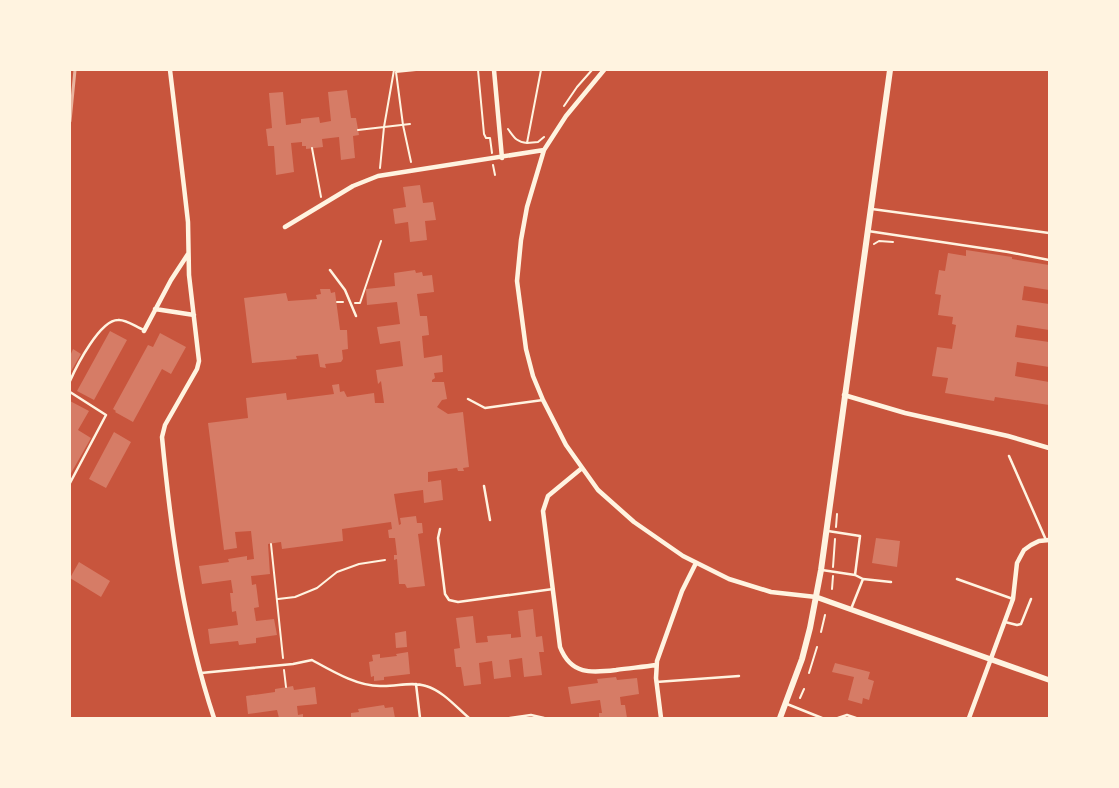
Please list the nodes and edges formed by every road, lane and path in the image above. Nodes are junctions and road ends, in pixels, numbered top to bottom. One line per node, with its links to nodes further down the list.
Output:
1 (170, 70): 31 (street)
2 (416, 70): 9 (path)
3 (478, 70): 21 (path)
4 (494, 70): 20 (street)
5 (541, 70): 17 (path)
6 (592, 70): 10 (path)
7 (604, 70): 19 (street)
8 (890, 70): 26 (main road)
9 (395, 71): 12 (path); 13 (path)
10 (562, 110)
11 (410, 124): 12 (path)
12 (403, 125): 13 (path); 22 (path)
13 (384, 127): 15 (path); 23 (path)
14 (508, 129): 17 (path)
15 (358, 130)
16 (547, 134): 17 (path)
17 (527, 143)
18 (312, 148): 25 (path)
19 (544, 150): 20 (street); 43 (street)
20 (502, 158): 21 (street)
21 (493, 159): 24 (path); 27 (street)
22 (411, 162)
23 (380, 168)
24 (494, 175)
25 (322, 199)
26 (870, 208): 28 (main road); 29 (lane)
27 (285, 226)
28 (867, 231): 32 (lane); 41 (main road)
29 (1049, 234)
30 (381, 241): 34 (path)
31 (188, 253): 35 (street); 36 (street)
32 (1049, 260)
33 (330, 270): 37 (lane)
34 (360, 303)
35 (155, 310): 36 (street); 38 (street)
36 (194, 315): 74 (street)
37 (356, 316)
38 (144, 331): 39 (lane)
39 (70, 381)
40 (70, 392): 47 (lane)
41 (844, 395): 44 (street); 51 (main road)
42 (468, 399): 43 (lane)
43 (543, 400): 46 (street)
44 (1049, 448)
45 (1009, 456): 52 (lane)
46 (582, 468): 55 (street); 61 (street)
47 (70, 483)
48 (484, 486): 49 (lane)
49 (490, 520)
50 (440, 529): 61 (lane)
51 (826, 531): 56 (main road); 57 (lane)
52 (1048, 540): 64 (street)
53 (271, 544): 63 (path)
54 (385, 560): 63 (path)
55 (696, 563): 62 (street); 73 (street)
56 (821, 570): 57 (lane); 62 (main road)
57 (855, 575): 58 (lane)
58 (863, 579): 60 (lane); 66 (lane)
59 (957, 579): 64 (lane)
60 (891, 582)
61 (554, 589): 73 (street)
62 (816, 597): 66 (street); 83 (main road)
63 (278, 599): 72 (path)
64 (1013, 599): 68 (street)
65 (1031, 600): 68 (lane)
66 (851, 609): 71 (street)
67 (825, 615): 69 (path)
68 (1005, 622): 71 (street)
69 (821, 632)
70 (817, 647): 75 (path)
71 (991, 659): 77 (street); 94 (street)
72 (284, 665): 74 (lane); 79 (lane); 80 (path)
73 (656, 665): 78 (street)
74 (201, 673): 84 (street)
75 (809, 674)
76 (739, 676): 78 (lane)
77 (1049, 680)
78 (656, 682): 89 (street)
79 (416, 684): 85 (lane); 86 (lane)
80 (286, 687)
81 (804, 689): 82 (path)
82 (800, 698)
83 (786, 703): 90 (main road); 91 (lane)
84 (214, 718)
85 (420, 718)
86 (469, 718)
87 (510, 718): 88 (lane)
88 (544, 718)
89 (662, 718)
90 (780, 718)
91 (822, 718)
92 (838, 718): 93 (lane)
93 (856, 718)
94 (969, 718)

